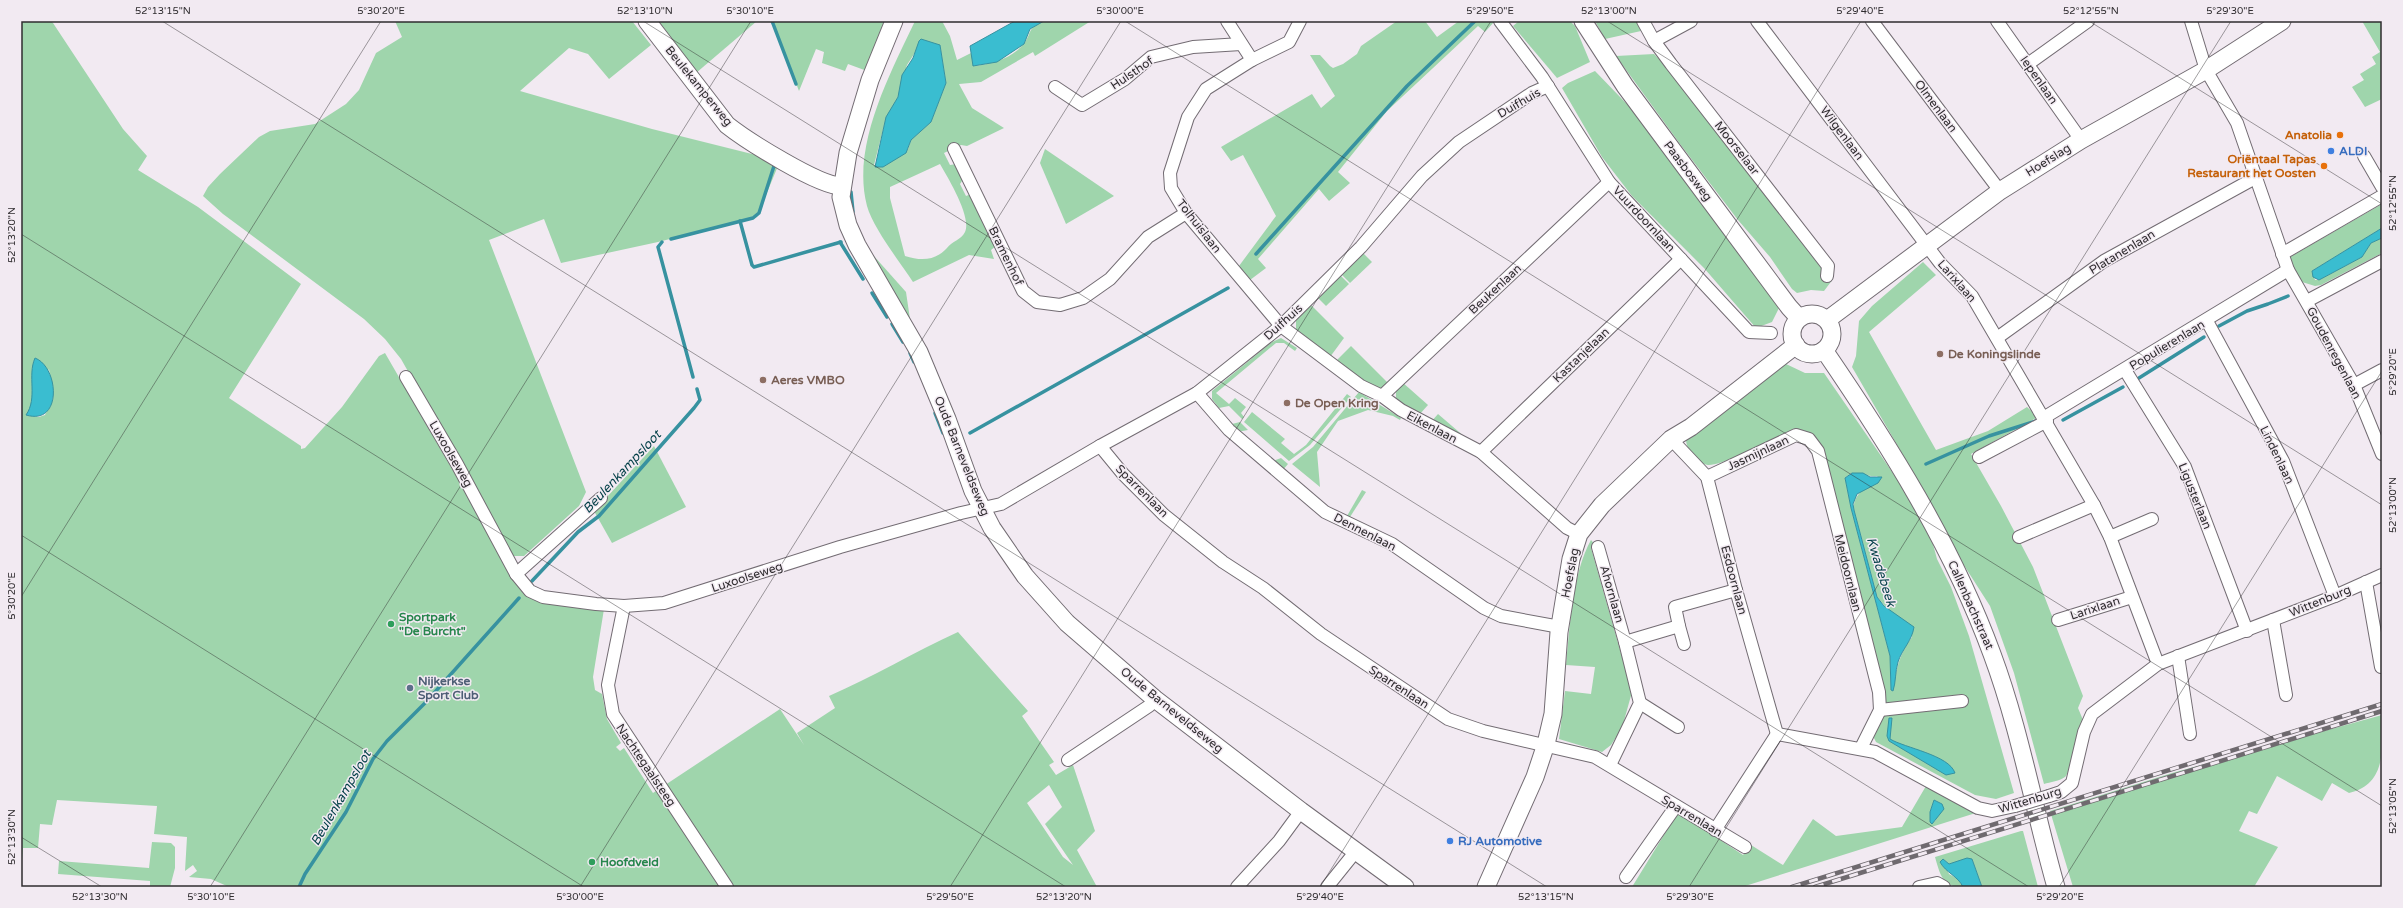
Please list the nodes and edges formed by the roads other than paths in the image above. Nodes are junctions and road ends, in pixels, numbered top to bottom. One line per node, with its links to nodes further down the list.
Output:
1 (647, 21): 27 (street, Beulekamperweg)
2 (894, 21): 27 (street, Oude Barneveldseweg)
3 (1227, 21): 16 (street)
4 (1300, 21): 17 (street, Tolhuislaan)
5 (1583, 21): 39 (street, Paasbosweg)
6 (1643, 21): 15 (street, Moorselaar)
7 (1691, 21): 15 (street)
8 (1758, 21): 32 (street, Wilgenlaan)
9 (1872, 21): 29 (street, Olmenlaan)
10 (1997, 21): 18 (street, Iepenlaan)
11 (2088, 21): 18 (street)
12 (2191, 21): 19 (street, Goudenregenlaan)
13 (2282, 21): 19 (street, Hoefslag)
14 (1503, 22): 20 (street)
15 (1654, 41): 37 (street, Moorselaar)
16 (1241, 44): 17 (street); 21 (street, Hulsthof)
17 (1252, 60): 31 (street, Tolhuislaan)
18 (2028, 64): 22 (street, Iepenlaan)
19 (2206, 70): 22 (street, Hoefslag); 25 (street, Goudenregenlaan)
20 (1545, 81): 26 (street, Vuurdoornlaan); 42 (street, Duifhuis)
21 (1055, 87)
22 (2081, 140): 29 (street, Hoefslag)
23 (954, 149): 31 (street, Bramenhof)
24 (2364, 156): 28 (street)
25 (2255, 178): 33 (street, Goudenregenlaan); 44 (street, Platanenlaan)
26 (1608, 182): 34 (street, Vuurdoornlaan); 52 (street, Beukenlaan)
27 (842, 186): 63 (street, Oude Barneveldseweg)
28 (2382, 187)
29 (2000, 191): 32 (street, Hoefslag)
30 (2382, 196): 33 (street)
31 (1186, 213): 42 (street, Tolhuislaan)
32 (1927, 245): 40 (street, Hoefslag); 44 (street, Larixlaan)
33 (2282, 254): 36 (street, Goudenregenlaan)
34 (1681, 259): 43 (street, Vuurdoornlaan); 57 (street, Kastanjelaan)
35 (2382, 261): 38 (street)
36 (2288, 270): 38 (street, Goudenregenlaan); 41 (street, Populierenlaan)
37 (1827, 276)
38 (2307, 302): 50 (street, Goudenregenlaan)
39 (1799, 318): 40 (street); 45 (street)
40 (1827, 320): 46 (street)
41 (2207, 321): 47 (street, Populierenlaan); 73 (street, Lindenlaan)
42 (1281, 326): 51 (street, Duifhuis); 52 (street, Eikenlaan)
43 (1771, 333)
44 (1997, 338): 53 (street, Larixlaan)
45 (1796, 346): 46 (street); 54 (street, Hoefslag)
46 (1824, 350): 111 (street, Callenbachstraat)
47 (2125, 370): 53 (street, Populierenlaan); 80 (street, Ligusterlaan)
48 (2382, 370): 50 (street)
49 (406, 377): 69 (street, Luxoolseweg)
50 (2354, 385): 58 (street, Goudenregenlaan)
51 (1197, 393): 56 (street, Duifhuis); 79 (street, Dennenlaan)
52 (1382, 396): 57 (street, Eikenlaan)
53 (2046, 419): 59 (street); 62 (street, Larixlaan)
54 (1671, 439): 60 (street, Esdoornlaan); 65 (street, Hoefslag)
55 (1809, 439): 60 (street, Jasmijnlaan); 90 (street, Meidoornlaan)
56 (1100, 446): 63 (street, Duifhuis); 94 (street, Sparrenlaan)
57 (1481, 452): 65 (street, Eikenlaan)
58 (2382, 454)
59 (1979, 457)
60 (1707, 477): 72 (street, Esdoornlaan)
61 (601, 498): 69 (street)
62 (2094, 505): 66 (street); 67 (street, Larixlaan)
63 (982, 508): 75 (street, Luxoolseweg); 87 (street, Oude Barneveldseweg)
64 (2152, 520): 67 (street)
65 (1579, 534): 79 (street, Hoefslag)
66 (2019, 537)
67 (2110, 537): 74 (street, Larixlaan)
68 (1598, 547): 81 (street, Ahornlaan)
69 (516, 574): 75 (street, Luxoolseweg)
70 (2382, 575): 71 (street, Wittenburg)
71 (2366, 582): 73 (street, Wittenburg); 85 (street, Wittenburg)
72 (1736, 590): 78 (street); 92 (street, Esdoornlaan)
73 (2335, 596): 77 (street, Wittenburg)
74 (2132, 597): 76 (street, Larixlaan); 84 (street, Larixlaan)
75 (624, 606): 104 (street, Nachtegaalsteeg)
76 (2058, 620)
77 (2273, 620): 80 (street, Wittenburg); 86 (street)
78 (1679, 626): 81 (street); 82 (street)
79 (1560, 627): 94 (street, Hoefslag)
80 (2247, 631): 83 (street, Wittenburg)
81 (1625, 642): 89 (street, Ahornlaan)
82 (1684, 644)
83 (2178, 656): 84 (street, Wittenburg); 93 (street)
84 (2158, 664): 95 (street, Wittenburg, bridge)
85 (2381, 667)
86 (2286, 695)
87 (1155, 700): 96 (street); 99 (street, Oude Barneveldseweg)
88 (1962, 701): 90 (street)
89 (1640, 703): 91 (street); 97 (street)
90 (1880, 710): 95 (street, Meidoornlaan)
91 (1678, 727)
92 (1777, 734): 95 (street, Wittenburg); 100 (street)
93 (2190, 734)
94 (1546, 744): 97 (street, Sparrenlaan); 108 (street, Hoefslag)
95 (1862, 748)
96 (1068, 760)
97 (1610, 765): 98 (street, Sparrenlaan)
98 (1676, 806): 100 (street, Sparrenlaan); 103 (street)
99 (1301, 811): 102 (street, Oude Barneveldseweg); 105 (street)
100 (1715, 830): 101 (street, Sparrenlaan)
101 (1745, 847)
102 (1356, 851): 106 (street); 107 (street, Oude Barneveldseweg)
103 (1626, 877)
104 (727, 887)
105 (1238, 887)
106 (1327, 887)
107 (1405, 887)
108 (1486, 887)
109 (1919, 887): 110 (street)
110 (1944, 887)
111 (2056, 887)

